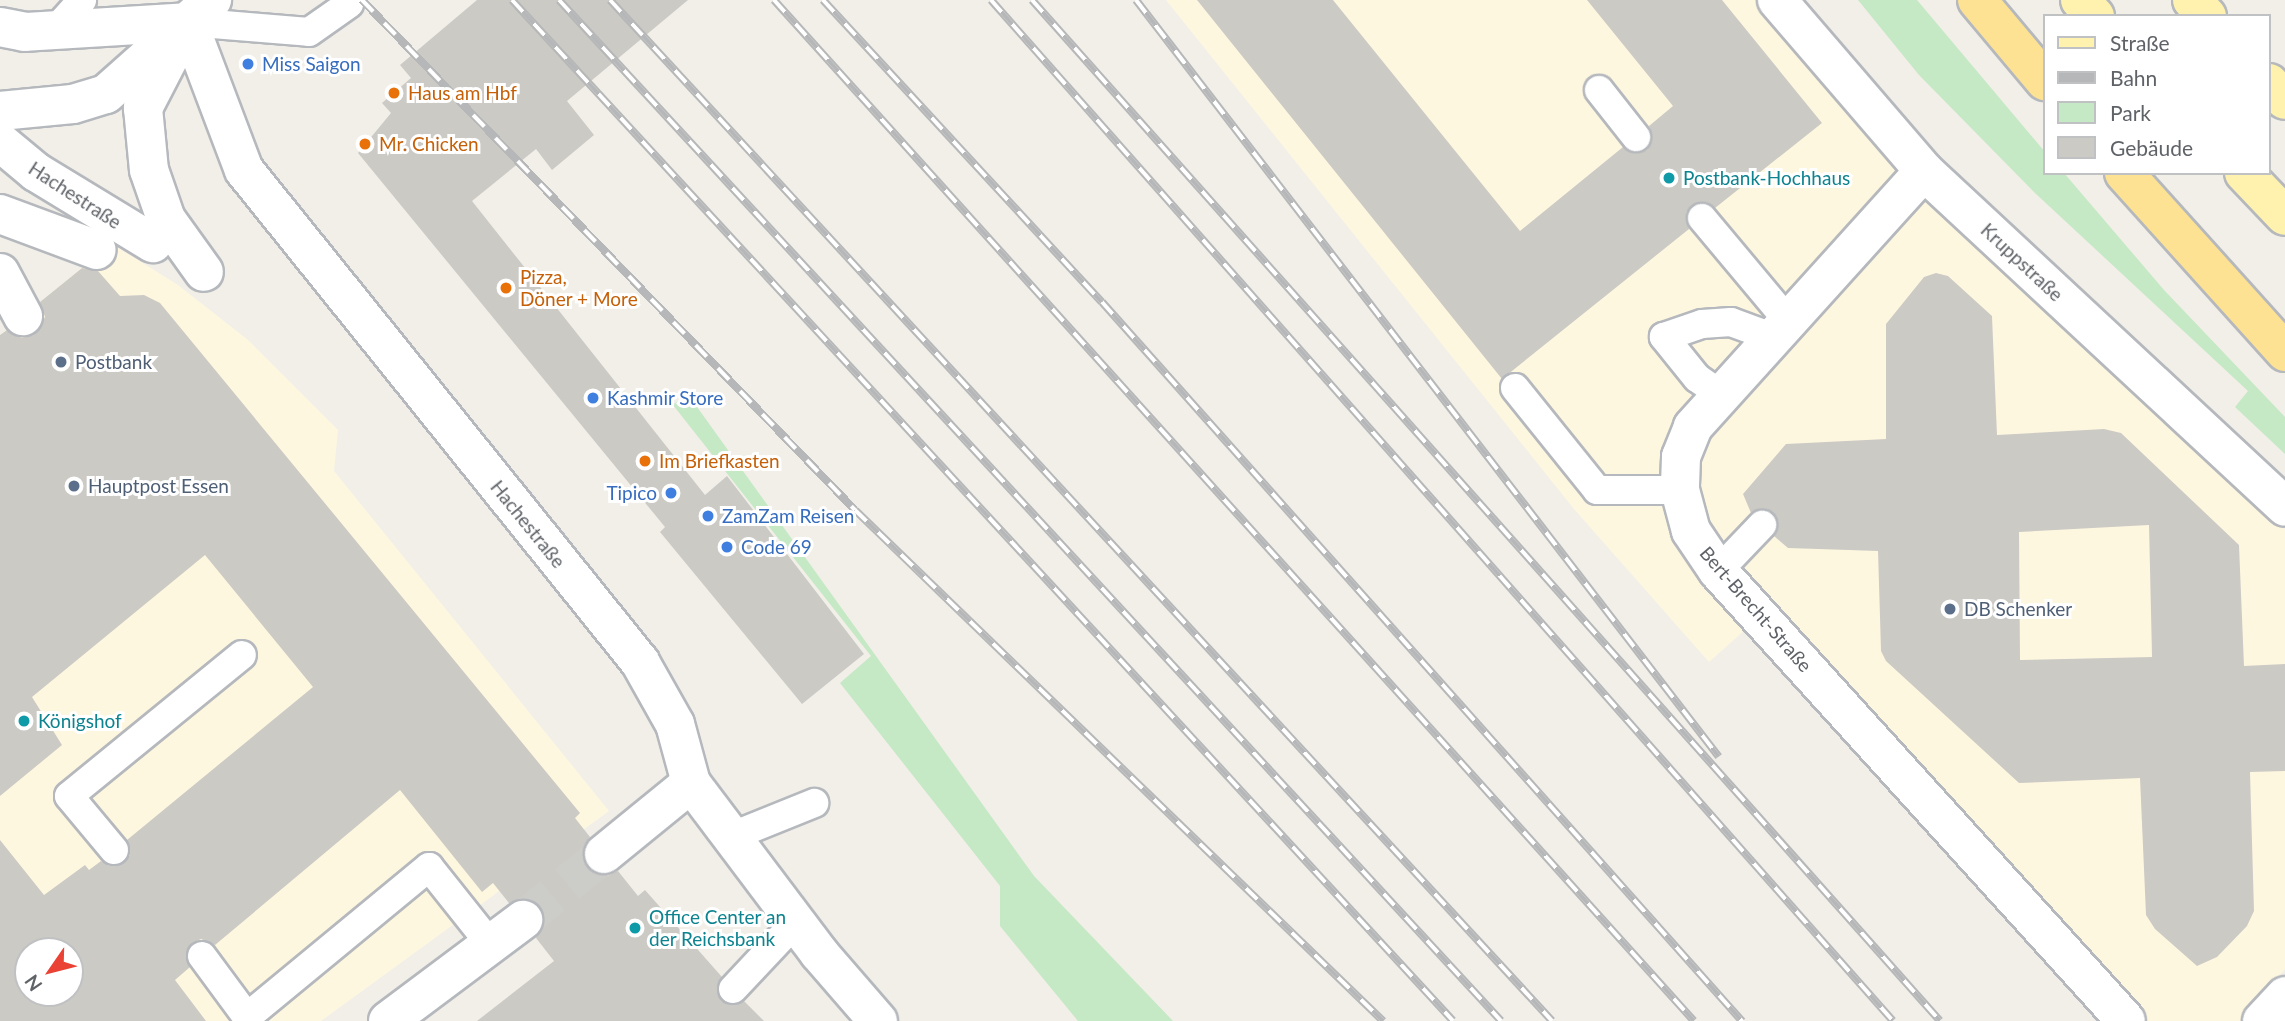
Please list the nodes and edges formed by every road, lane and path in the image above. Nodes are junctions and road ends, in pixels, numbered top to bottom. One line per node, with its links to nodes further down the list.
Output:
1 (82, 0): 11 (lane)
2 (1777, 0): 19 (street, Kruppstraße)
3 (1977, 0): 12 (highway)
4 (2080, 0): 8 (main road)
5 (2192, 0): 9 (main road)
6 (349, 4): 7 (lane)
7 (200, 11): 11 (street); 16 (street); 27 (street); 39 (street, Hachestraße)
8 (2093, 14)
9 (2205, 14)
10 (0, 27): 11 (street)
11 (56, 29)
12 (2044, 80)
13 (2271, 85): 15 (main road)
14 (1599, 90): 17 (lane)
15 (2285, 100)
16 (0, 111)
17 (1636, 137)
18 (0, 142): 26 (street, Hachestraße)
19 (1924, 171): 30 (street, Bert-Brecht-Straße); 35 (street, Kruppstraße)
20 (2126, 175): 31 (highway)
21 (2246, 175): 23 (main road)
22 (0, 214): 25 (street)
23 (2285, 216)
24 (1702, 218): 30 (lane)
25 (78, 235)
26 (153, 243)
27 (204, 272)
28 (0, 273): 29 (street)
29 (23, 316)
30 (1780, 329): 33 (street, Bert-Brecht-Straße); 33 (lane)
31 (2285, 352)
32 (1515, 388): 34 (lane)
33 (1720, 394): 34 (street, Bert-Brecht-Straße)
34 (1680, 490): 37 (street, Bert-Brecht-Straße)
35 (2285, 507)
36 (1762, 525): 37 (lane)
37 (1718, 571): 53 (street, Bert-Brecht-Straße)
38 (242, 654): 42 (lane)
39 (691, 783): 41 (street, Hachestraße); 43 (street)
40 (814, 803): 41 (lane)
41 (730, 837): 45 (street, Hachestraße)
42 (114, 850)
43 (604, 854)
44 (523, 920): 46 (street)
45 (796, 923): 48 (lane); 52 (street, Hachestraße)
46 (491, 945): 50 (lane); 51 (street)
47 (202, 956): 50 (lane)
48 (733, 989)
49 (2285, 996): 54 (street)
50 (248, 1019)
51 (388, 1021)
52 (878, 1021)
53 (2126, 1021)
54 (2262, 1021)

